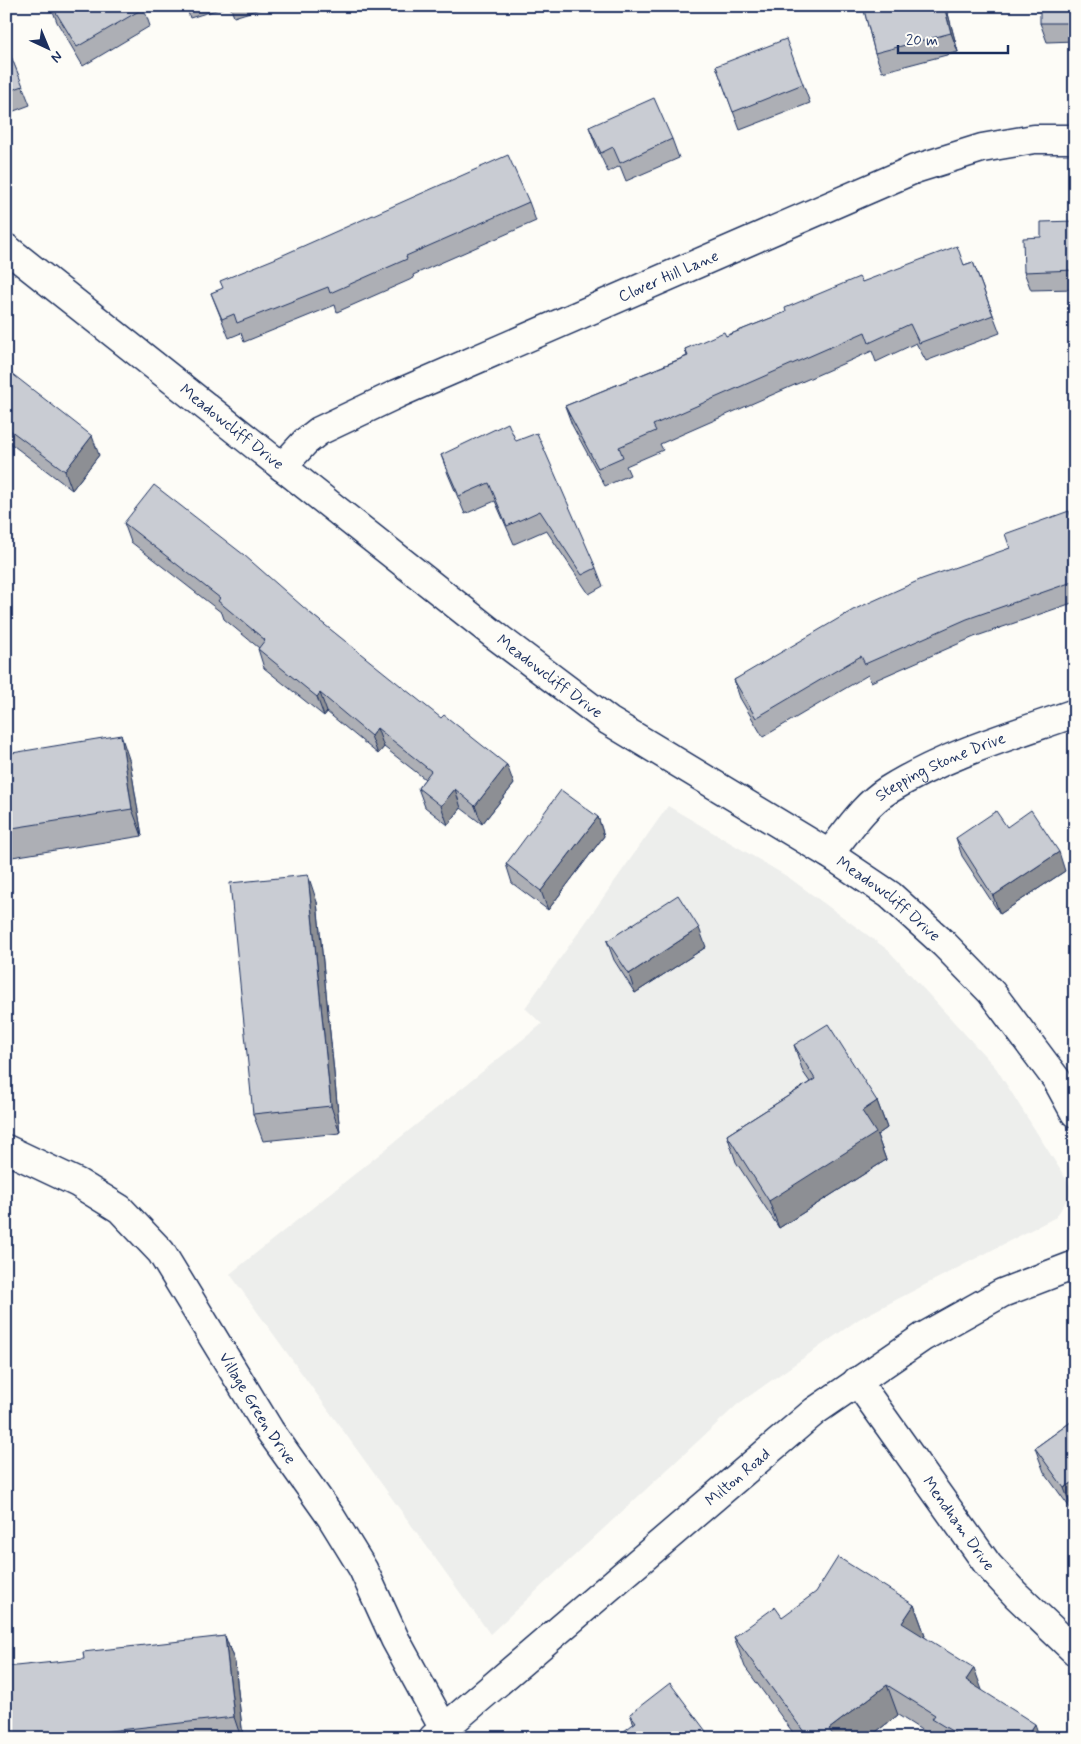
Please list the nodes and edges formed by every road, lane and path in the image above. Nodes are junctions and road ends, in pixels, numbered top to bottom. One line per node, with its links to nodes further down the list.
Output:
1 (1075, 139): 3 (street, Clover Hill Lane)
2 (6, 248): 3 (street, Meadowcliff Drive)
3 (282, 467): 5 (street, Meadowcliff Drive)
4 (1075, 713): 5 (street, Stepping Stone Drive)
5 (829, 854): 6 (street, Meadowcliff Drive)
6 (1075, 1112)
7 (6, 1149): 11 (street, Village Green Drive)
8 (1075, 1265): 9 (street, Milton Road)
9 (857, 1381): 10 (street, Mendham Drive); 11 (street, Milton Road)
10 (1075, 1651)
11 (439, 1733)

